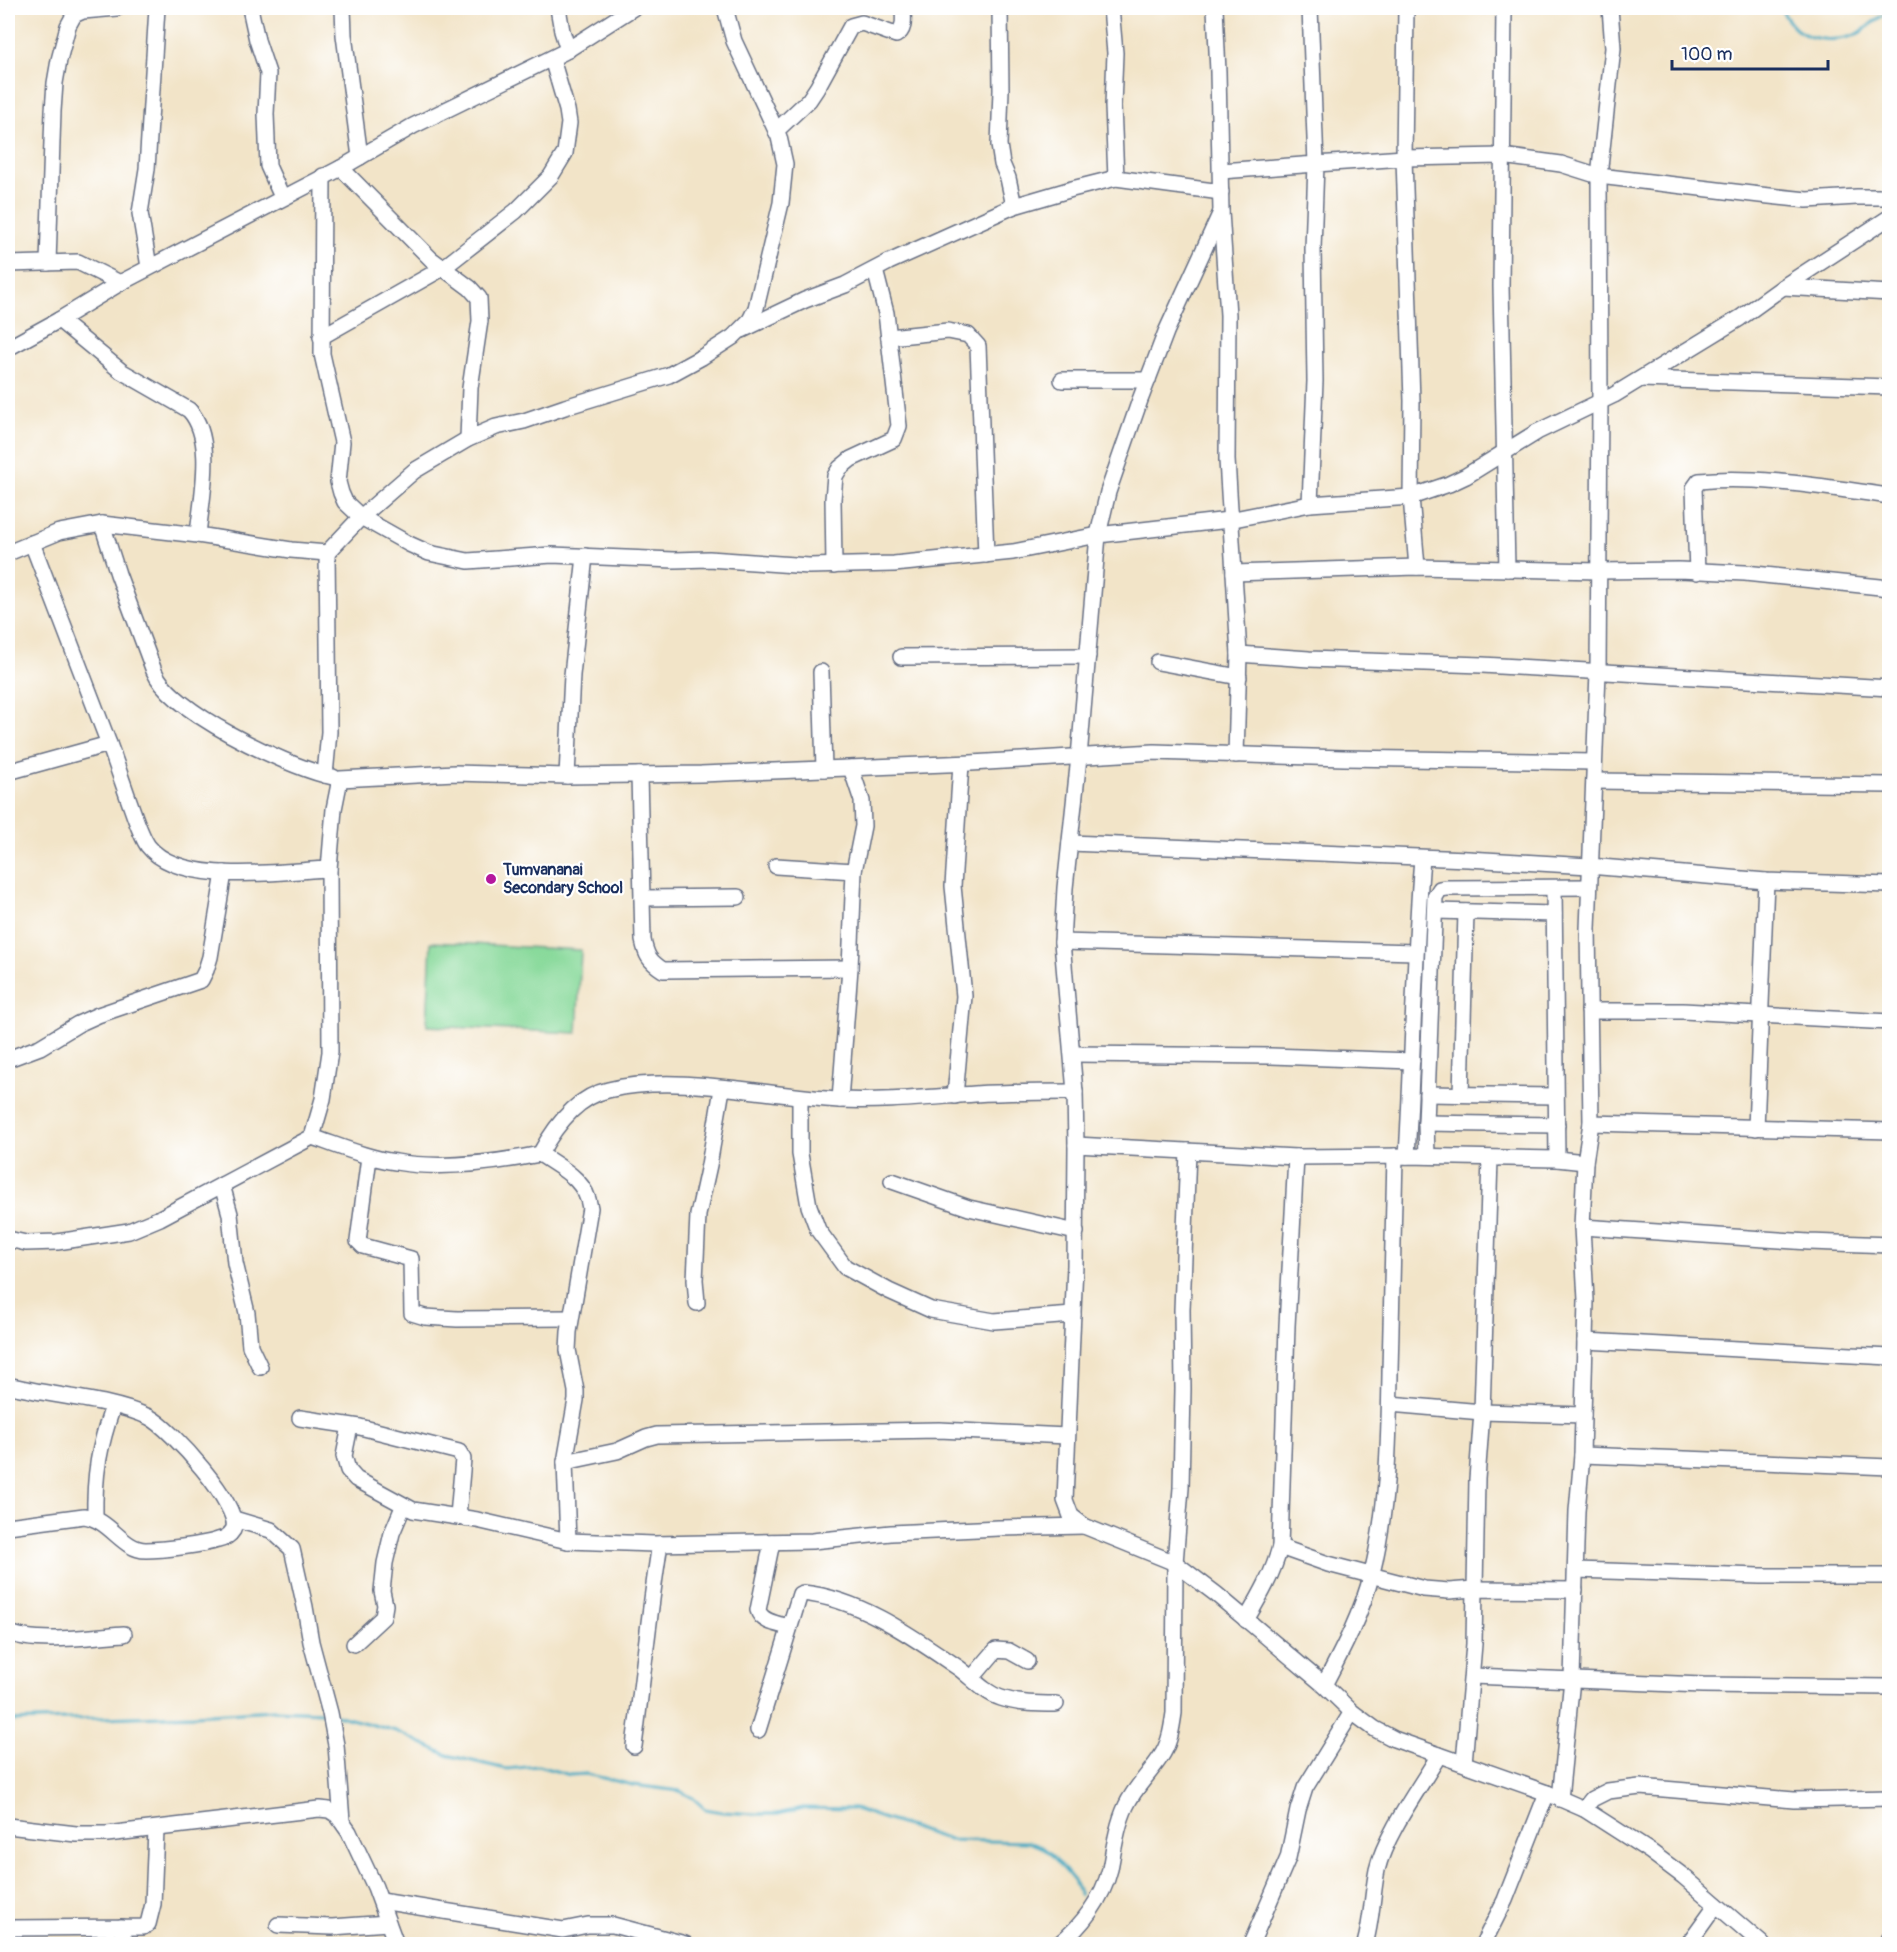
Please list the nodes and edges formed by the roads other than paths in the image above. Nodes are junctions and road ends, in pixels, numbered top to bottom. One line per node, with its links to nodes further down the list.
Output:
1 (117, 8): 34 (street)
2 (157, 8): 36 (street)
3 (250, 8): 29 (street)
4 (343, 8): 19 (street)
5 (558, 8): 16 (street)
6 (633, 8): 16 (street)
7 (724, 8): 18 (street)
8 (903, 8): 18 (street)
9 (1000, 8): 31 (street)
10 (1111, 8): 27 (street)
11 (1215, 8): 24 (street)
12 (1310, 8): 22 (street)
13 (1406, 8): 21 (street)
14 (1504, 8): 20 (street)
15 (1610, 8): 26 (street)
16 (568, 50): 17 (street)
17 (552, 58): 19 (street); 37 (street)
18 (776, 131): 43 (street)
19 (360, 156): 23 (street)
20 (1502, 156): 21 (street); 26 (street); 53 (street)
21 (1404, 158): 22 (street); 55 (street)
22 (1316, 164): 24 (street); 56 (street)
23 (341, 168): 25 (street); 37 (street)
24 (1221, 171): 28 (street)
25 (322, 176): 29 (street); 44 (street)
26 (1599, 176): 30 (street); 51 (street)
27 (1116, 178): 28 (street); 31 (street)
28 (1221, 192): 32 (street)
29 (282, 197): 36 (street)
30 (1890, 197)
31 (1014, 206): 38 (street)
32 (1221, 212): 49 (street); 58 (street)
33 (1890, 217): 40 (street)
34 (48, 262): 35 (street); 39 (street)
35 (8, 264)
36 (149, 267): 39 (street)
37 (443, 268): 44 (street); 52 (street)
38 (875, 270): 43 (street); 45 (street)
39 (120, 283): 42 (street)
40 (1783, 286): 41 (street); 47 (street)
41 (1890, 293)
42 (59, 320): 46 (street); 60 (street)
43 (741, 330): 52 (street)
44 (321, 337): 57 (street)
45 (889, 337): 65 (street); 67 (street)
46 (8, 348)
47 (1641, 379): 50 (street); 51 (street)
48 (1062, 380): 49 (street)
49 (1148, 380): 61 (street)
50 (1890, 387)
51 (1600, 400): 53 (street); 70 (street)
52 (468, 439): 57 (street)
53 (1506, 452): 55 (street); 69 (street)
54 (1890, 496): 71 (street)
55 (1411, 497): 56 (street); 68 (street)
56 (1310, 504): 58 (street)
57 (361, 517): 64 (street); 66 (street)
58 (1229, 520): 61 (street); 72 (street)
59 (102, 524): 60 (street); 62 (street); 92 (street)
60 (198, 535): 64 (street)
61 (1098, 535): 65 (street); 75 (street)
62 (32, 543): 63 (street); 82 (street)
63 (8, 553)
64 (327, 553): 92 (street)
65 (986, 555): 67 (street)
66 (585, 556): 67 (street); 91 (street)
67 (834, 566)
68 (1417, 567): 69 (street); 72 (street)
69 (1507, 569): 70 (street)
70 (1599, 571): 71 (street); 79 (street)
71 (1697, 572): 73 (street)
72 (1234, 573): 74 (street)
73 (1890, 588)
74 (1239, 654): 79 (street); 80 (street)
75 (1088, 656): 76 (street); 84 (street)
76 (901, 657)
77 (1158, 662): 80 (street)
78 (821, 672): 88 (street)
79 (1598, 672): 81 (street); 85 (street)
80 (1239, 677): 83 (street)
81 (1890, 688)
82 (109, 744): 89 (street); 101 (street)
83 (1236, 755): 84 (street); 85 (street)
84 (1080, 757): 86 (street); 95 (street)
85 (1594, 762): 93 (street)
86 (961, 764): 87 (street); 124 (street)
87 (851, 768): 88 (street); 100 (street)
88 (824, 769): 90 (street)
89 (8, 772)
90 (639, 775): 91 (street); 107 (street)
91 (567, 776): 92 (street)
92 (333, 777): 99 (street)
93 (1594, 781): 94 (street); 98 (street)
94 (1890, 785)
95 (1070, 843): 96 (street); 111 (street)
96 (1422, 858): 98 (street); 112 (street)
97 (776, 866): 100 (street)
98 (1589, 866): 102 (street); 104 (street)
99 (329, 869): 101 (street); 133 (street)
100 (854, 871): 113 (street)
101 (224, 873): 118 (street)
102 (1766, 881): 103 (street); 115 (street)
103 (1890, 885)
104 (1589, 887): 105 (street); 114 (street)
105 (1554, 888): 108 (street); 110 (street)
106 (738, 897): 107 (street)
107 (642, 898): 113 (street)
108 (1435, 911): 109 (street); 122 (street)
109 (1466, 912): 110 (street); 123 (street)
110 (1554, 914): 125 (street)
111 (1062, 942): 112 (street); 117 (street)
112 (1415, 952): 119 (street)
113 (850, 968): 127 (street)
114 (1589, 1011): 115 (street); 129 (street)
115 (1762, 1014): 116 (street); 131 (street)
116 (1890, 1022)
117 (1073, 1054): 119 (street); 121 (street)
118 (8, 1059)
119 (1412, 1061): 137 (street)
120 (722, 1089): 126 (street); 136 (street); 150 (street)
121 (1075, 1092): 124 (street); 134 (street)
122 (1427, 1094): 123 (street); 128 (street)
123 (1461, 1094): 125 (street)
124 (955, 1096): 127 (street)
125 (1556, 1096): 130 (street)
126 (800, 1097): 127 (street); 151 (street)
127 (840, 1100)
128 (1426, 1123): 130 (street); 138 (street)
129 (1591, 1123): 131 (street); 143 (street)
130 (1557, 1125): 142 (street)
131 (1756, 1128): 132 (street)
132 (1890, 1131)
133 (312, 1137): 139 (street); 145 (street)
134 (1076, 1144): 135 (street); 147 (street)
135 (1188, 1151): 140 (street); 177 (street)
136 (540, 1154): 139 (street); 152 (street)
137 (1401, 1156): 138 (street); 140 (street); 157 (street)
138 (1427, 1156): 141 (street)
139 (369, 1157): 152 (street)
140 (1296, 1157): 176 (street)
141 (1490, 1159): 142 (street); 159 (street)
142 (1557, 1159): 143 (street)
143 (1585, 1162): 146 (street)
144 (892, 1181): 147 (street)
145 (222, 1185): 148 (street); 155 (street)
146 (1582, 1227): 149 (street); 153 (street)
147 (1076, 1232): 151 (street)
148 (8, 1239)
149 (1890, 1245)
150 (697, 1303)
151 (1073, 1315): 163 (street)
152 (571, 1318): 165 (street)
153 (1585, 1341): 154 (street); 160 (street)
154 (1890, 1357)
155 (260, 1367)
156 (8, 1385): 158 (street)
157 (1390, 1404): 159 (street); 179 (street)
158 (113, 1406): 169 (street); 170 (street)
159 (1482, 1412): 160 (street); 181 (street)
160 (1583, 1415): 164 (street)
161 (300, 1418): 162 (street)
162 (350, 1425): 167 (street); 168 (street)
163 (1067, 1436): 165 (street); 172 (street)
164 (1582, 1455): 166 (street); 178 (street)
165 (565, 1462): 173 (street)
166 (1890, 1467)
167 (404, 1507): 168 (street); 187 (street)
168 (458, 1516): 173 (street)
169 (95, 1518): 170 (street); 171 (street)
170 (234, 1519): 203 (street)
171 (8, 1526)
172 (1084, 1526): 174 (street); 177 (street)
173 (568, 1542): 175 (street)
174 (772, 1542): 175 (street); 184 (street)
175 (660, 1544): 197 (street)
176 (1280, 1547): 179 (street); 183 (street)
177 (1175, 1563): 183 (street); 219 (street)
178 (1576, 1570): 180 (street); 182 (street)
179 (1372, 1575): 181 (street); 192 (street)
180 (1890, 1575)
181 (1474, 1589): 182 (street); 189 (street)
182 (1575, 1590): 191 (street)
183 (1246, 1620): 192 (street)
184 (789, 1627): 190 (street); 196 (street)
185 (8, 1632): 186 (street)
186 (124, 1634)
187 (354, 1644)
188 (1027, 1661): 190 (street)
189 (1472, 1676): 191 (street); 199 (street)
190 (972, 1678): 194 (street)
191 (1572, 1679): 193 (street); 200 (street)
192 (1324, 1685): 195 (street)
193 (1890, 1687)
194 (1056, 1704)
195 (1352, 1712): 198 (street); 220 (street)
196 (758, 1730)
197 (634, 1746)
198 (1439, 1755): 199 (street); 221 (street)
199 (1464, 1763): 200 (street)
200 (1553, 1796): 202 (street); 222 (street)
201 (1890, 1798): 202 (street)
202 (1584, 1809): 207 (street)
203 (342, 1821): 205 (street); 206 (street)
204 (8, 1826): 205 (street)
205 (156, 1830): 210 (street)
206 (381, 1901): 208 (street); 212 (street)
207 (1716, 1905): 223 (street); 224 (street)
208 (388, 1923): 209 (street); 216 (street)
209 (278, 1925)
210 (122, 1927): 211 (street); 215 (street)
211 (8, 1928)
212 (575, 1929): 213 (street); 217 (street)
213 (637, 1938): 218 (street)
214 (1890, 1938): 225 (street)
215 (125, 1944)
216 (396, 1944)
217 (570, 1944)
218 (685, 1944)
219 (1059, 1944)
220 (1251, 1944)
221 (1365, 1944)
222 (1483, 1944)
223 (1688, 1944)
224 (1762, 1944)
225 (1887, 1944)

